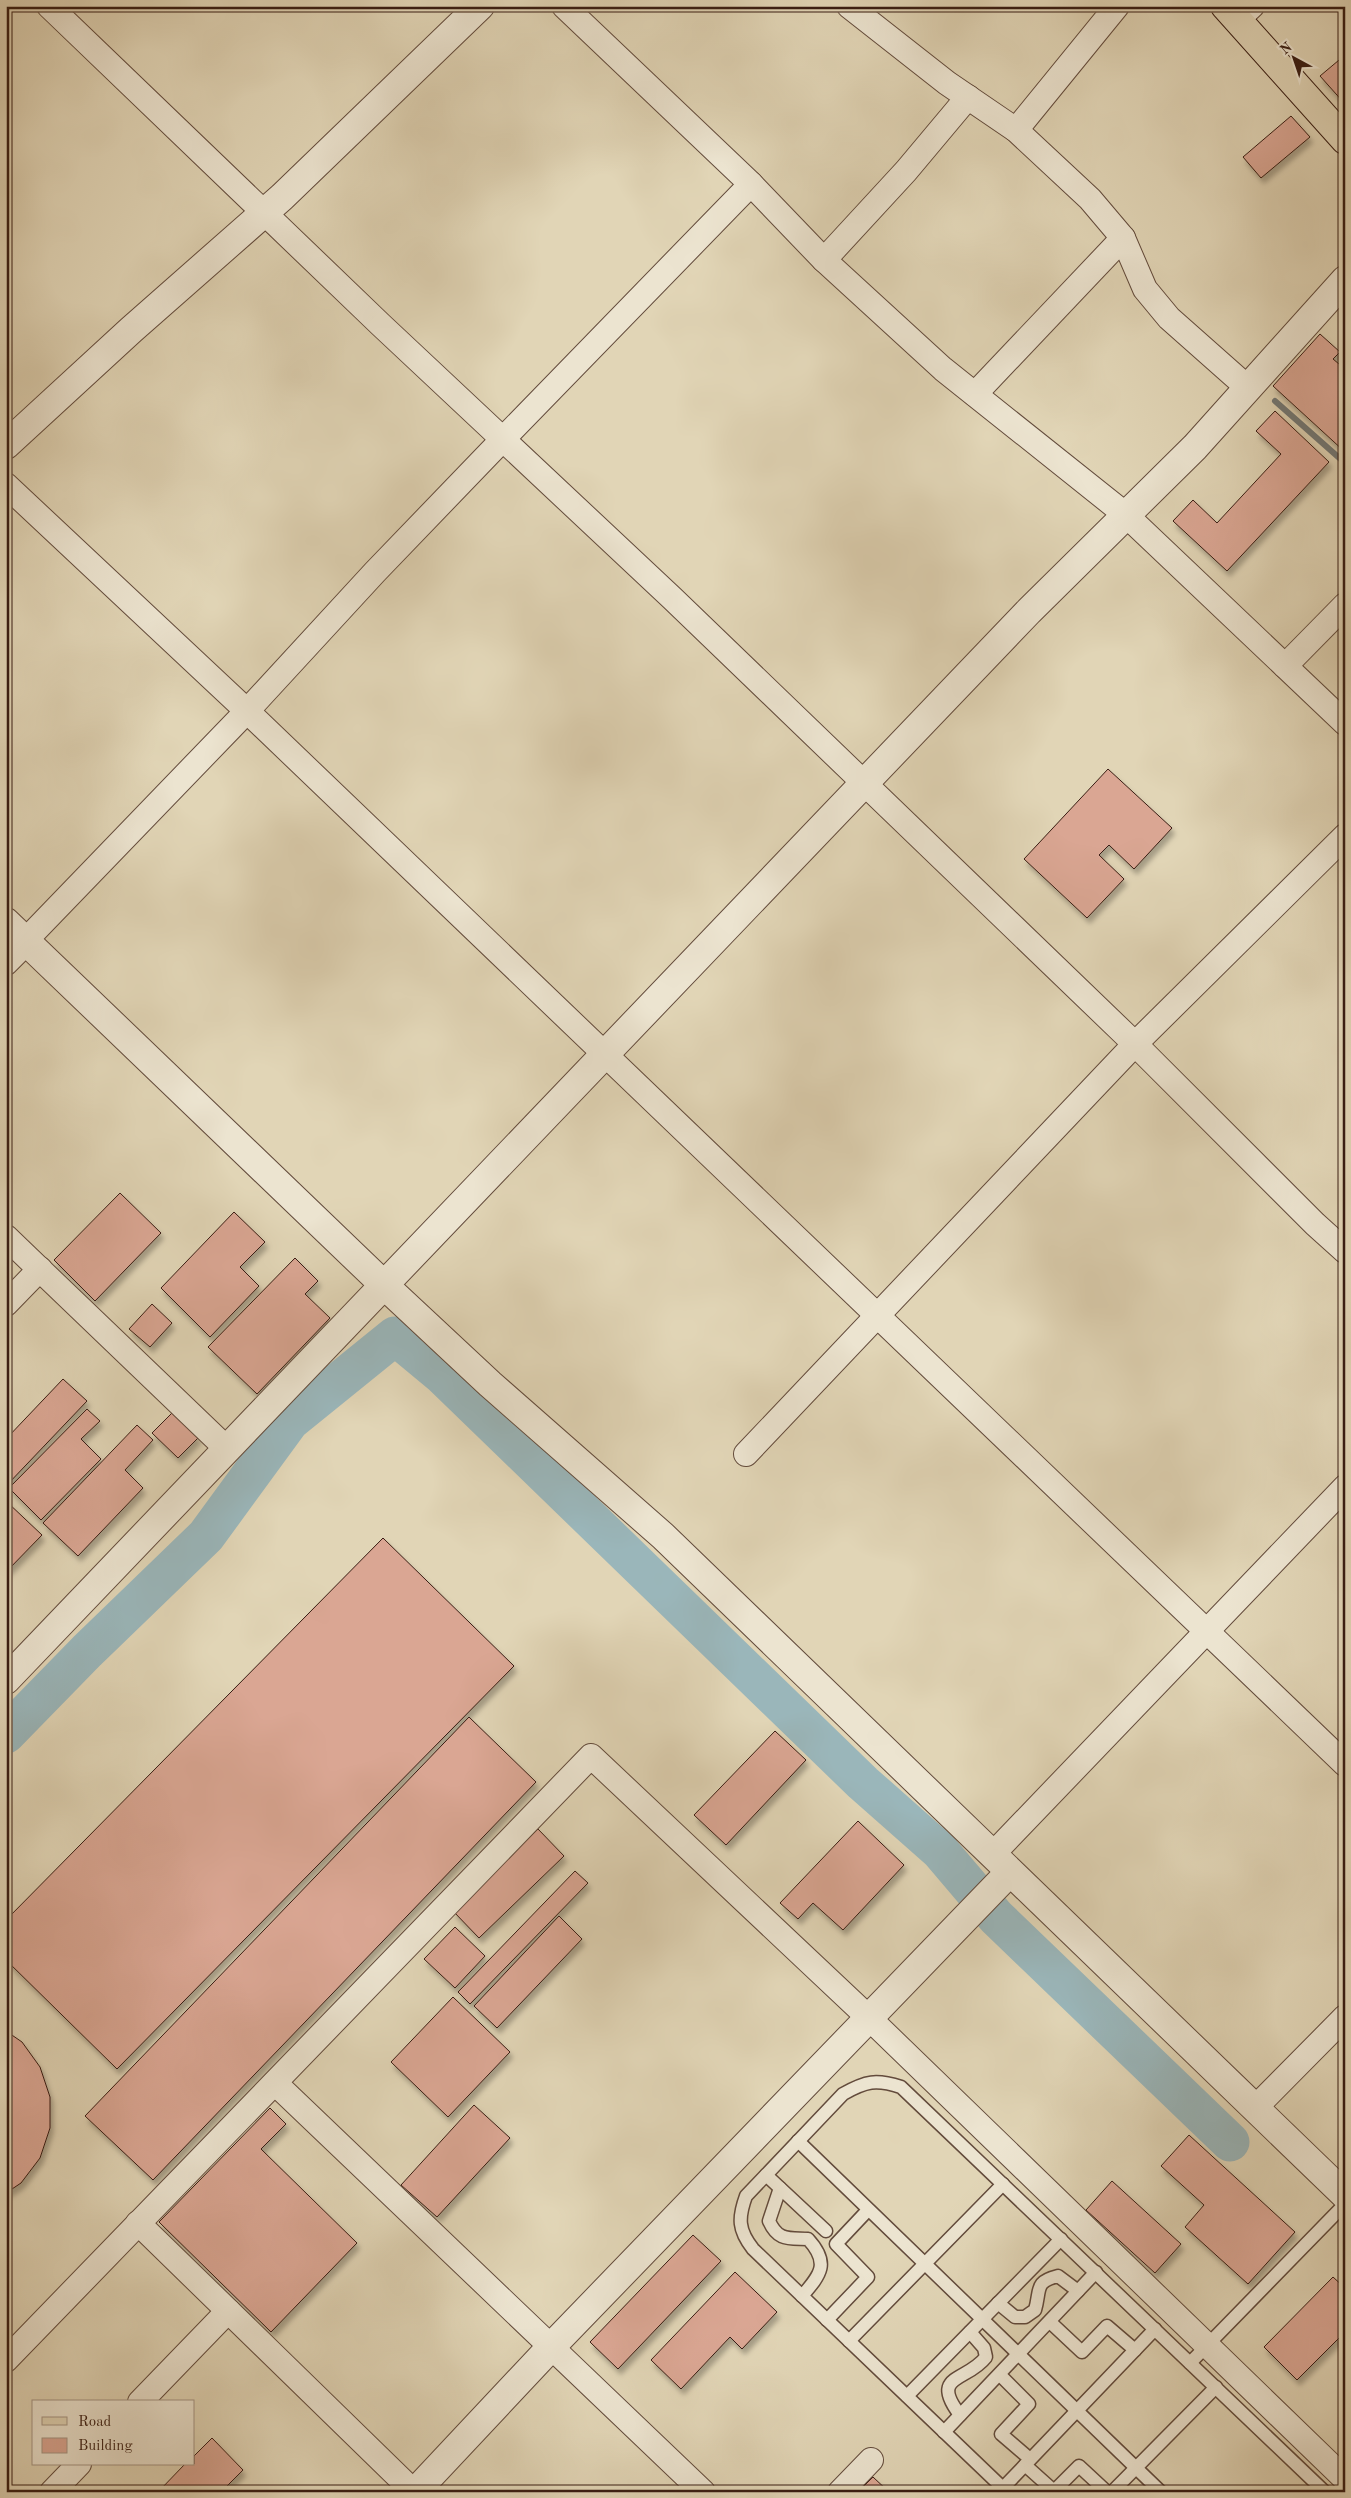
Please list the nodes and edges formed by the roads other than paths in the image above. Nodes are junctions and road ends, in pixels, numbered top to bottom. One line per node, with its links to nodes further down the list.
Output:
1 (49, 6): 11 (street)
2 (480, 6): 11 (street)
3 (564, 6): 10 (street)
4 (848, 6): 7 (street)
5 (1117, 6): 8 (street)
6 (1238, 11): 9 (main road)
7 (968, 97): 8 (street); 13 (street)
8 (1016, 130): 12 (street)
9 (1345, 140)
10 (751, 184): 13 (street); 17 (street)
11 (265, 212): 17 (street); 18 (street)
12 (1123, 238): 15 (street); 16 (street)
13 (824, 260): 16 (street)
14 (1345, 280): 15 (street)
15 (1248, 388): 20 (street)
16 (975, 394): 20 (street)
17 (503, 439): 23 (street); 25 (street)
18 (6, 445)
19 (6, 484): 23 (street)
20 (1126, 515): 22 (street); 25 (street)
21 (1345, 605): 22 (street)
22 (1285, 666): 24 (street)
23 (247, 711): 28 (street); 30 (street)
24 (1345, 723)
25 (864, 784): 29 (street); 30 (street)
26 (1345, 836): 29 (street)
27 (6, 922): 28 (street)
28 (17, 952): 34 (street)
29 (1136, 1044): 32 (street); 36 (street)
30 (605, 1054): 34 (street); 36 (street)
31 (6, 1237): 33 (street)
32 (1345, 1251)
33 (40, 1269): 35 (street); 37 (street)
34 (384, 1285): 37 (street); 43 (street)
35 (6, 1304)
36 (878, 1315): 38 (street); 40 (street)
37 (227, 1449): 41 (street)
38 (746, 1454)
39 (1345, 1487): 40 (street)
40 (1207, 1632): 42 (street); 43 (street)
41 (6, 1680)
42 (1345, 1764)
43 (1001, 1863): 45 (street); 47 (street)
44 (1345, 2017): 47 (street)
45 (869, 2018): 46 (street); 70 (street); 71 (street)
46 (275, 2082): 55 (street); 71 (street)
47 (1255, 2108): 52 (street)
48 (798, 2141): 49 (lane); 50 (lane); 54 (lane)
49 (766, 2175): 51 (lane); 61 (lane)
50 (1003, 2184): 57 (lane); 58 (lane)
51 (780, 2188): 56 (lane); 61 (lane)
52 (1345, 2194)
53 (1345, 2204): 70 (lane)
54 (868, 2210): 58 (lane); 64 (lane)
55 (138, 2223): 63 (street); 74 (street)
56 (826, 2231)
57 (1061, 2239): 59 (lane); 62 (lane)
58 (924, 2265): 65 (lane); 69 (lane)
59 (1096, 2272): 60 (lane); 67 (lane)
60 (1078, 2291): 62 (lane); 66 (lane)
61 (802, 2296): 64 (lane)
62 (998, 2303): 65 (lane)
63 (228, 2311): 79 (street); 90 (street)
64 (827, 2320): 69 (lane)
65 (982, 2320): 68 (lane); 73 (lane)
66 (1050, 2322): 72 (lane); 73 (lane)
67 (1155, 2329): 72 (lane); 75 (lane)
68 (970, 2332): 78 (lane); 81 (lane)
69 (849, 2341): 78 (lane)
70 (1207, 2345): 75 (lane); 87 (street)
71 (552, 2346): 90 (street); 91 (street)
72 (1134, 2350): 80 (lane)
73 (1019, 2355): 76 (lane); 80 (lane)
74 (6, 2360)
75 (1190, 2363): 77 (lane)
76 (1000, 2375): 81 (lane); 84 (lane)
77 (1216, 2387): 86 (lane); 96 (lane)
78 (907, 2396): 82 (lane)
79 (142, 2400)
80 (1077, 2411): 84 (lane); 86 (lane)
81 (960, 2415): 82 (lane)
82 (944, 2432): 88 (lane)
83 (871, 2460): 92 (street)
84 (1028, 2462): 88 (lane); 93 (lane)
85 (77, 2466): 89 (street)
86 (1136, 2468): 94 (lane); 95 (lane)
87 (1345, 2479)
88 (1005, 2490)
89 (52, 2492)
90 (415, 2492)
91 (703, 2492)
92 (840, 2492)
93 (1107, 2492)
94 (1112, 2492)
95 (1161, 2492)
96 (1326, 2492)

